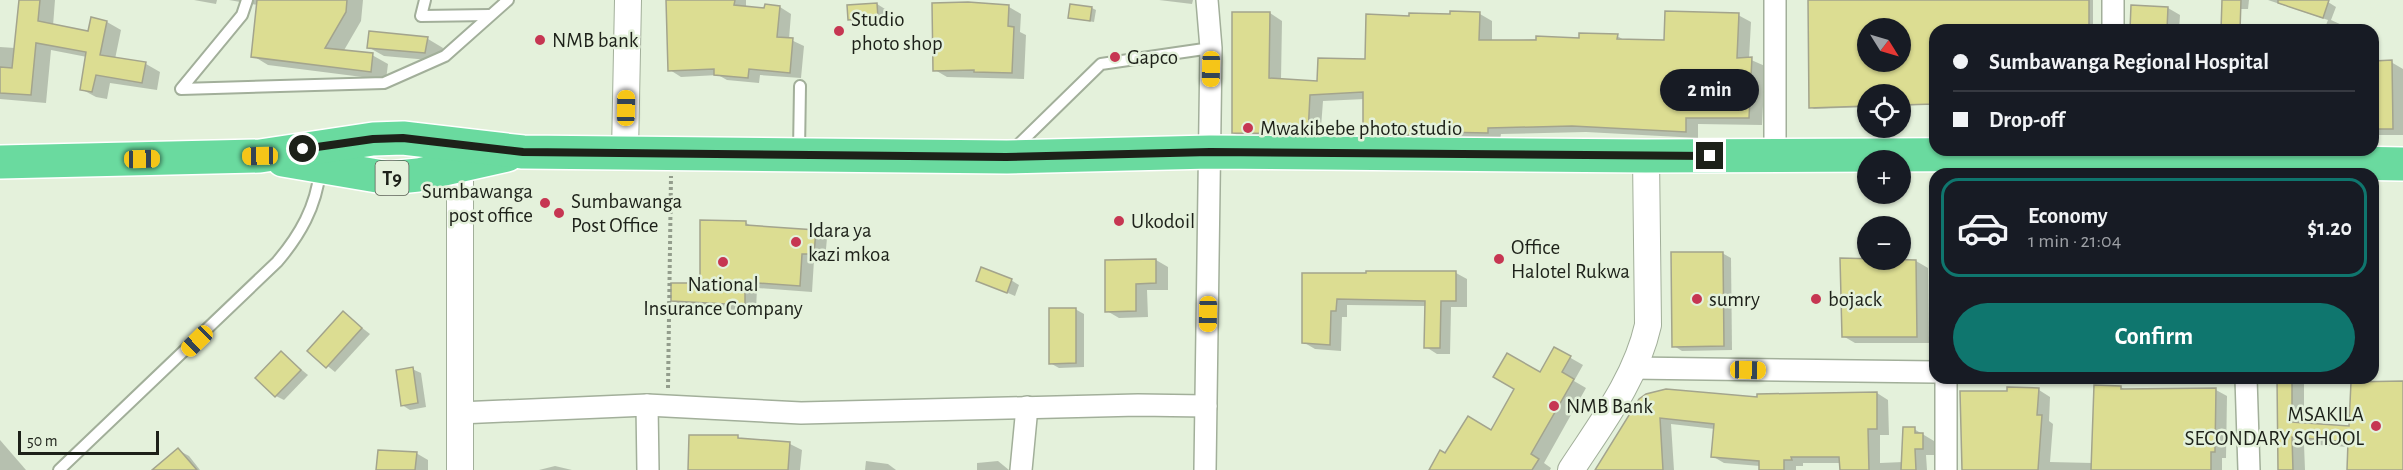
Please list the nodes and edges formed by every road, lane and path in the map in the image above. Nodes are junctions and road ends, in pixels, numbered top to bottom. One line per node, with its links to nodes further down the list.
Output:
1 (247, 0): 8 (lane)
2 (425, 0): 8 (lane)
3 (507, 0): 8 (lane)
4 (628, 0): 15 (street)
5 (1208, 0): 10 (street)
6 (1775, 0): 21 (street)
7 (2113, 0): 9 (street)
8 (490, 15)
9 (2113, 24)
10 (1211, 48): 17 (street); 23 (lane)
11 (800, 86): 18 (lane)
12 (379, 139): 13 (highway, T9); 19 (highway, T9); 31 (highway)
13 (415, 139): 14 (highway, T9); 30 (highway)
14 (523, 152): 15 (highway, T9); 28 (highway, T9)
15 (626, 152): 16 (highway, T9)
16 (671, 152): 18 (highway, T9); 36 (path)
17 (1210, 152): 20 (highway, T9); 23 (highway, T9); 37 (street)
18 (799, 154): 23 (highway, T9)
19 (260, 156): 24 (highway, T9); 27 (highway, T9)
20 (1646, 156): 21 (highway, T9); 32 (street)
21 (1775, 156): 25 (highway, T9)
22 (2112, 156): 25 (highway, T9); 29 (highway, T9)
23 (1006, 157)
24 (0, 162)
25 (1941, 164)
26 (2403, 164): 29 (highway, T9)
27 (321, 167): 31 (highway, T9); 40 (lane)
28 (460, 167): 30 (highway, T9); 39 (street)
29 (2238, 167)
30 (418, 175): 31 (highway, T9)
31 (381, 177)
32 (1632, 368): 33 (street); 45 (street)
33 (1929, 372)
34 (1946, 384): 46 (street)
35 (2246, 384): 47 (street)
36 (657, 406): 38 (street); 39 (street); 42 (street)
37 (1206, 406): 38 (street); 44 (street)
38 (1027, 407): 43 (street)
39 (459, 413): 41 (street)
40 (59, 470)
41 (460, 470)
42 (648, 470)
43 (1021, 470)
44 (1205, 470)
45 (1571, 470)
46 (1946, 470)
47 (2249, 470)

